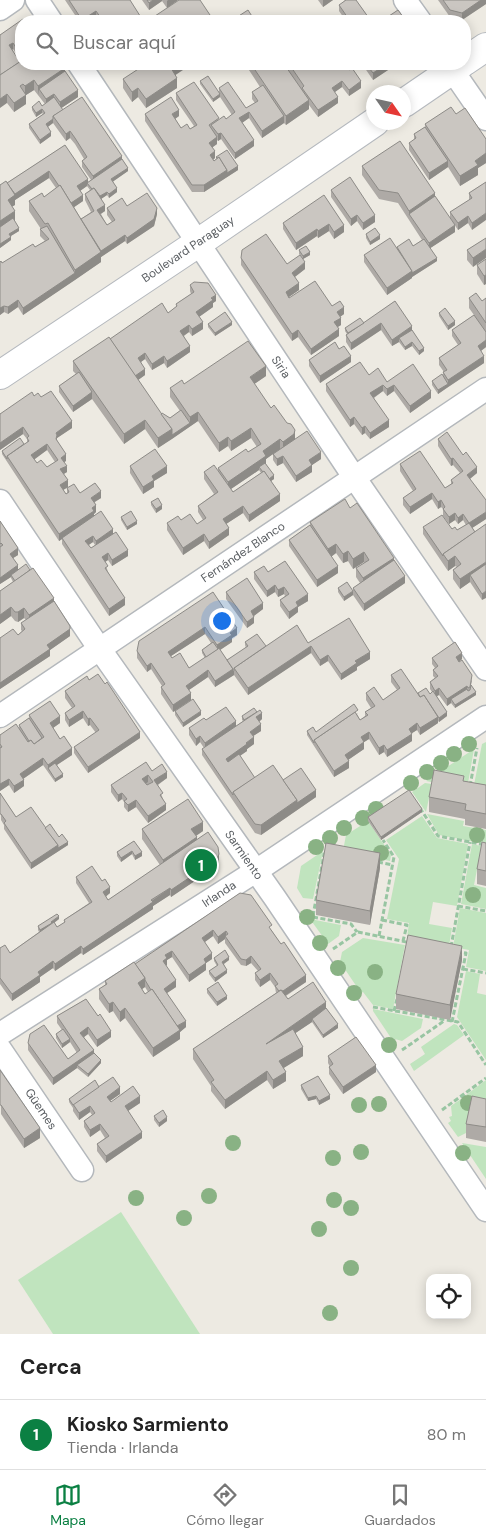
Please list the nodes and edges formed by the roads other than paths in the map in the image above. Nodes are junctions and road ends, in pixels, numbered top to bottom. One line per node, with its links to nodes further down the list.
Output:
1 (13, 0): 4 (street)
2 (37, 0): 5 (street)
3 (405, 0): 6 (street)
4 (0, 9)
5 (47, 15)
6 (416, 15)
7 (486, 47): 8 (main road)
8 (471, 56)
9 (83, 70): 15 (street, Siria)
10 (450, 70): 12 (main road)
11 (460, 70): 13 (street)
12 (411, 98)
13 (486, 119)
14 (366, 128): 15 (main road, Boulevard Paraguay)
15 (198, 243): 16 (main road, Boulevard Paraguay); 18 (street, Siria)
16 (0, 375)
17 (486, 389): 18 (street, Fernández Blanco)
18 (354, 477): 20 (street, Fernández Blanco); 21 (street, Siria)
19 (0, 501): 20 (street, Sarmiento)
20 (99, 648): 22 (street, Fernández Blanco); 24 (street, Sarmiento)
21 (486, 669)
22 (0, 716)
23 (486, 717): 24 (street, Irlanda)
24 (256, 871): 25 (street, Irlanda); 28 (street, Sarmiento)
25 (0, 1034)
26 (0, 1049): 27 (street, Güemes)
27 (82, 1170)
28 (486, 1210)

